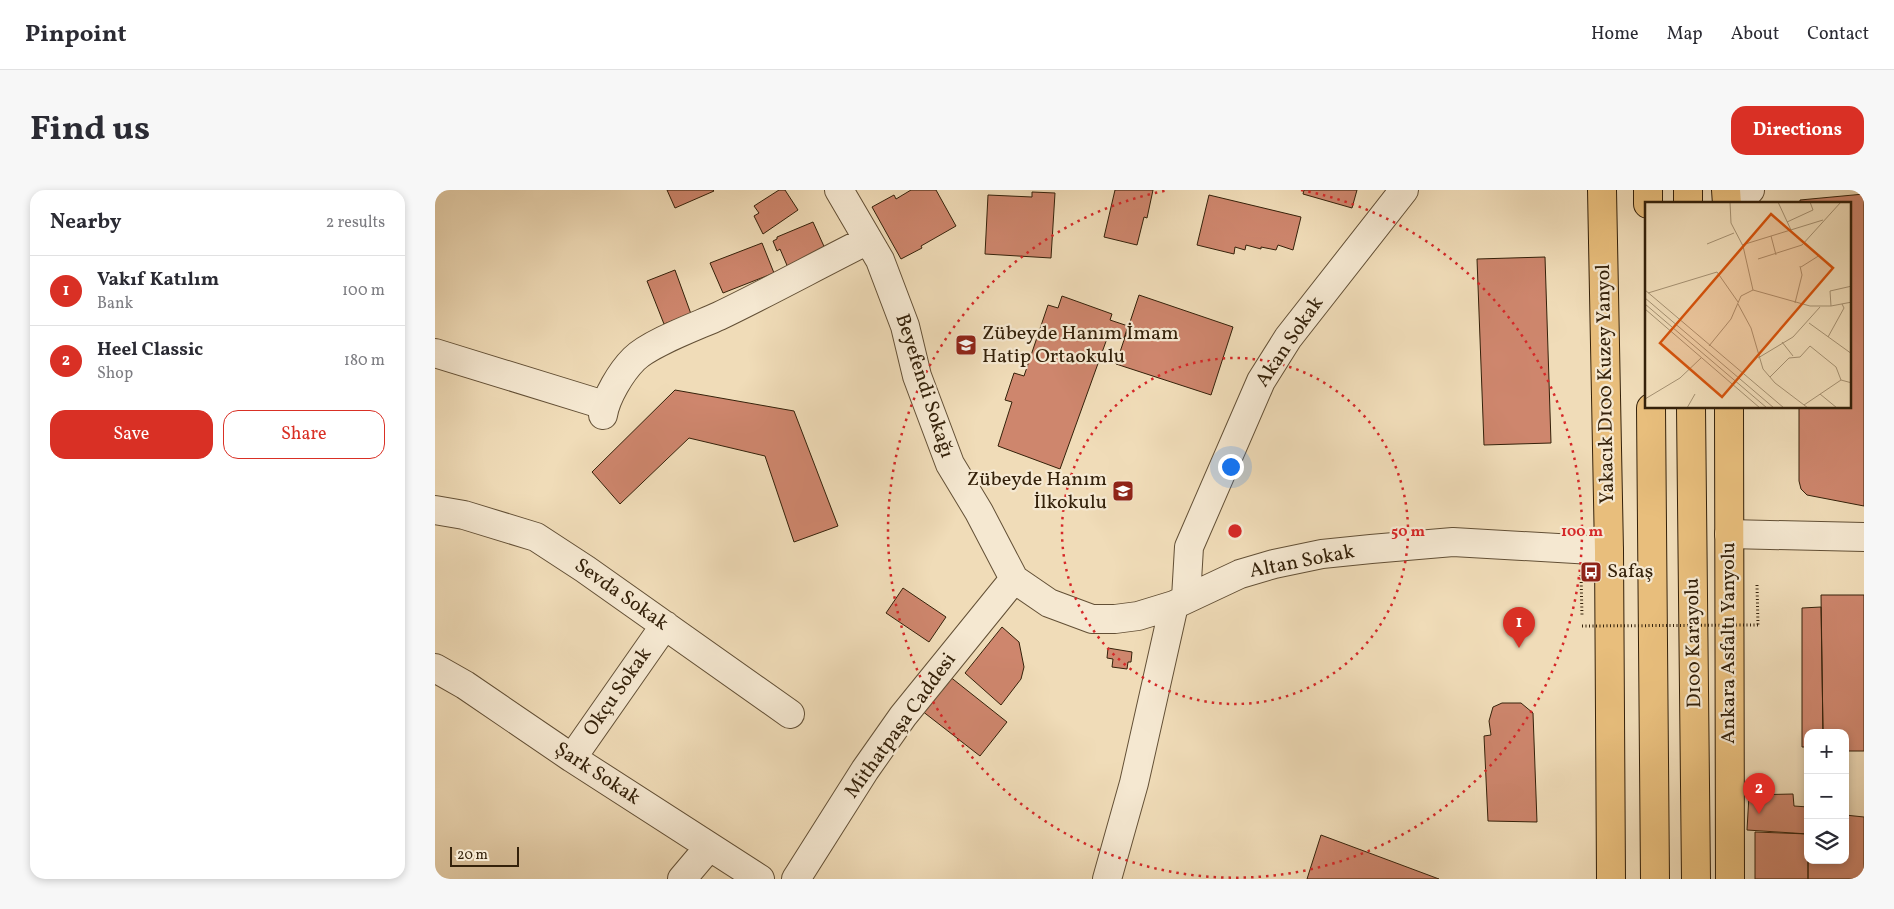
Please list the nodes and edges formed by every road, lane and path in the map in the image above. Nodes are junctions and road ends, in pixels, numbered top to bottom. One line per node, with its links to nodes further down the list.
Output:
1 (839, 190): 6 (street, Beyefendi Sokağı)
2 (1404, 190): 18 (street, Akan Sokak)
3 (1602, 190): 14 (main road, Yakacık D100 Kuzey Yanyol)
4 (1750, 190): 5 (street)
5 (1740, 202)
6 (868, 240): 7 (street); 15 (street, Beyefendi Sokağı)
7 (435, 354)
8 (1651, 409): 29 (main road, D100 Karayolu)
9 (1691, 409): 30 (main road, D100 Karayolu)
10 (1729, 409): 12 (main road, Ankara Asfaltı Yanyolu)
11 (435, 510): 19 (street, Sevda Sokak)
12 (1729, 534): 13 (street); 31 (main road, Ankara Asfaltı Yanyolu)
13 (1864, 537)
14 (1609, 550): 18 (street, Altan Sokak); 28 (main road, Yakacık D100 Kuzey Yanyol)
15 (1014, 579): 18 (street, Altan Sokak); 26 (street, Mithatpaşa Caddesi)
16 (1757, 584): 17 (path, bridge)
17 (1581, 587)
18 (1180, 601): 27 (street, Akan Sokak)
19 (665, 626): 21 (street, Sevda Sokak); 22 (street, Okçu Sokak)
20 (435, 668): 22 (street, Şark Sokak)
21 (790, 714)
22 (572, 758): 23 (street, Şark Sokak)
23 (709, 847): 24 (street); 25 (street, Şark Sokak)
24 (682, 879)
25 (760, 879)
26 (796, 879)
27 (1107, 879)
28 (1611, 879)
29 (1655, 879)
30 (1696, 879)
31 (1730, 879)

